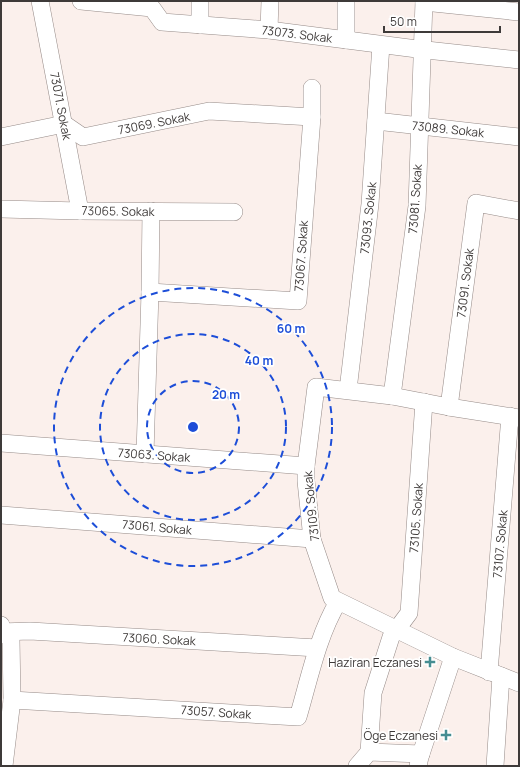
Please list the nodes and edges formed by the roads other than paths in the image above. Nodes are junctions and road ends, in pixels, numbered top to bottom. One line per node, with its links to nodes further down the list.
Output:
1 (40, 1): 17 (street, 73071. Sokak)
2 (81, 1): 8 (street, 73073. Sokak)
3 (200, 1): 8 (street)
4 (270, 1): 9 (street)
5 (346, 1): 10 (street)
6 (424, 2): 7 (street); 12 (street, 73081. Sokak)
7 (519, 12)
8 (200, 25): 9 (street, 73073. Sokak)
9 (269, 30): 10 (street, 73073. Sokak)
10 (346, 40): 11 (street, 73073. Sokak)
11 (381, 45): 12 (street, 73073. Sokak); 16 (street, 73093. Sokak)
12 (422, 50): 13 (street, 73073. Sokak); 18 (street, 73081. Sokak)
13 (519, 60)
14 (312, 88): 15 (street, 73067. Sokak)
15 (312, 117): 17 (street, 73069. Sokak); 26 (street, 73067. Sokak)
16 (376, 121): 18 (street, 73089. Sokak); 27 (street, 73093. Sokak)
17 (64, 124): 19 (street); 22 (street, 73071. Sokak)
18 (420, 126): 20 (street, 73089. Sokak); 28 (street, 73081. Sokak)
19 (1, 137)
20 (519, 137)
21 (1, 209): 22 (street, 73065. Sokak)
22 (80, 211): 24 (street, 73065. Sokak)
23 (519, 211): 30 (street, 73091. Sokak)
24 (151, 212): 25 (street, 73065. Sokak); 26 (street)
25 (234, 212)
26 (150, 292): 33 (street)
27 (348, 390): 28 (street, 73109. Sokak); 34 (street, 73109. Sokak)
28 (392, 396): 29 (street, 73109. Sokak)
29 (424, 402): 30 (street, 73109. Sokak); 39 (street, 73105. Sokak)
30 (449, 407): 31 (street, 73109. Sokak)
31 (514, 417): 42 (street, 73107. Sokak)
32 (1, 443): 33 (street, 73063. Sokak)
33 (145, 454): 34 (street, 73063. Sokak)
34 (306, 466): 36 (street, 73109. Sokak)
35 (1, 515): 36 (street, 73061. Sokak)
36 (312, 539): 37 (street, 73109. Sokak)
37 (338, 602): 39 (street); 40 (street, 73057. Sokak)
38 (1, 629): 40 (street, 73060. Sokak); 44 (street)
39 (398, 630): 41 (street); 45 (street, 73105. Sokak)
40 (318, 648): 44 (street, 73057. Sokak)
41 (453, 657): 42 (street); 46 (street)
42 (495, 674): 43 (street); 49 (street, 73107. Sokak)
43 (519, 683)
44 (12, 700): 47 (street)
45 (369, 752): 46 (street); 48 (street)
46 (420, 760)
47 (4, 766)
48 (357, 766)
49 (495, 766)

